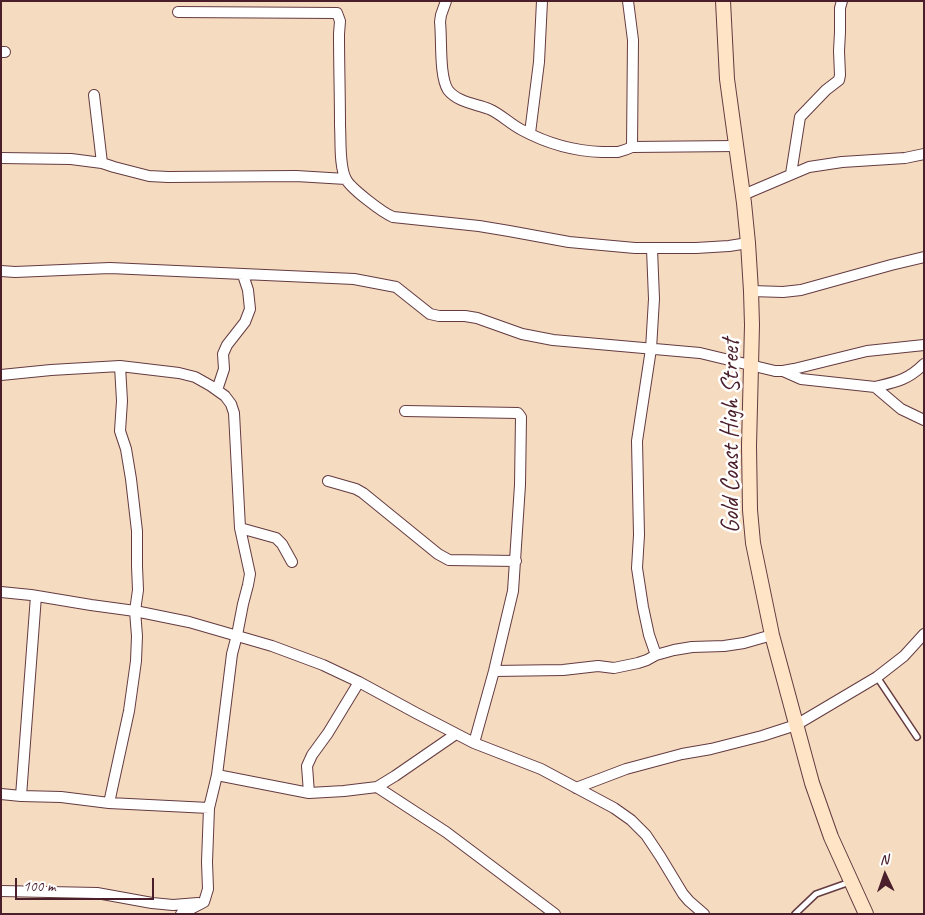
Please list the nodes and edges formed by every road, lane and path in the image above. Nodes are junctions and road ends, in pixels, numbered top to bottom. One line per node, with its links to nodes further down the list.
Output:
1 (446, 1): 8 (street)
2 (542, 1): 8 (street)
3 (628, 1): 10 (street)
4 (723, 1): 9 (street, Gold Coast High Street)
5 (842, 1): 14 (street)
6 (178, 12): 15 (street)
7 (94, 95): 13 (street)
8 (530, 133): 10 (street)
9 (736, 146): 10 (street); 16 (street, Gold Coast High Street)
10 (632, 147)
11 (924, 154): 14 (street)
12 (1, 158): 13 (street)
13 (102, 163): 15 (street)
14 (791, 174): 16 (street)
15 (346, 179): 18 (street)
16 (743, 195): 17 (street, Gold Coast High Street)
17 (748, 243): 18 (street); 22 (street, Gold Coast High Street)
18 (652, 249): 24 (street)
19 (924, 258): 22 (street)
20 (1, 271): 21 (street)
21 (243, 274): 24 (street); 31 (street)
22 (751, 291): 26 (street, Gold Coast High Street)
23 (924, 344): 28 (street)
24 (651, 349): 26 (street); 44 (street)
25 (924, 364): 30 (street)
26 (751, 365): 28 (street); 43 (street, Gold Coast High Street)
27 (120, 366): 29 (street); 31 (street); 40 (street)
28 (783, 371): 30 (street)
29 (1, 375)
30 (875, 387): 33 (street)
31 (217, 390): 35 (street)
32 (405, 411): 36 (street)
33 (924, 420)
34 (328, 481): 36 (street)
35 (240, 528): 37 (street); 42 (street)
36 (516, 561): 45 (street)
37 (292, 562)
38 (1, 592): 39 (street)
39 (36, 596): 40 (street); 57 (street)
40 (135, 611): 42 (street); 58 (street)
41 (924, 634): 46 (street)
42 (237, 635): 47 (street); 52 (street)
43 (772, 636): 44 (street); 48 (street, Gold Coast High Street)
44 (656, 655): 45 (street)
45 (494, 671): 51 (street)
46 (877, 678): 48 (street); 50 (lane)
47 (359, 682): 49 (street); 55 (street)
48 (796, 726): 54 (street); 60 (street, Gold Coast High Street)
49 (456, 734): 51 (street); 53 (street)
50 (917, 737)
51 (474, 743): 54 (street)
52 (216, 775): 55 (street); 59 (street)
53 (377, 787): 55 (street); 63 (street)
54 (576, 788): 65 (street)
55 (309, 793)
56 (1, 794): 57 (street)
57 (20, 796): 58 (street)
58 (109, 803): 59 (street)
59 (209, 808): 62 (street)
60 (850, 881): 66 (lane); 67 (street, Gold Coast High Street)
61 (1, 892): 62 (street)
62 (204, 902): 64 (street)
63 (554, 913)
64 (181, 914)
65 (704, 914)
66 (796, 914)
67 (866, 914)

